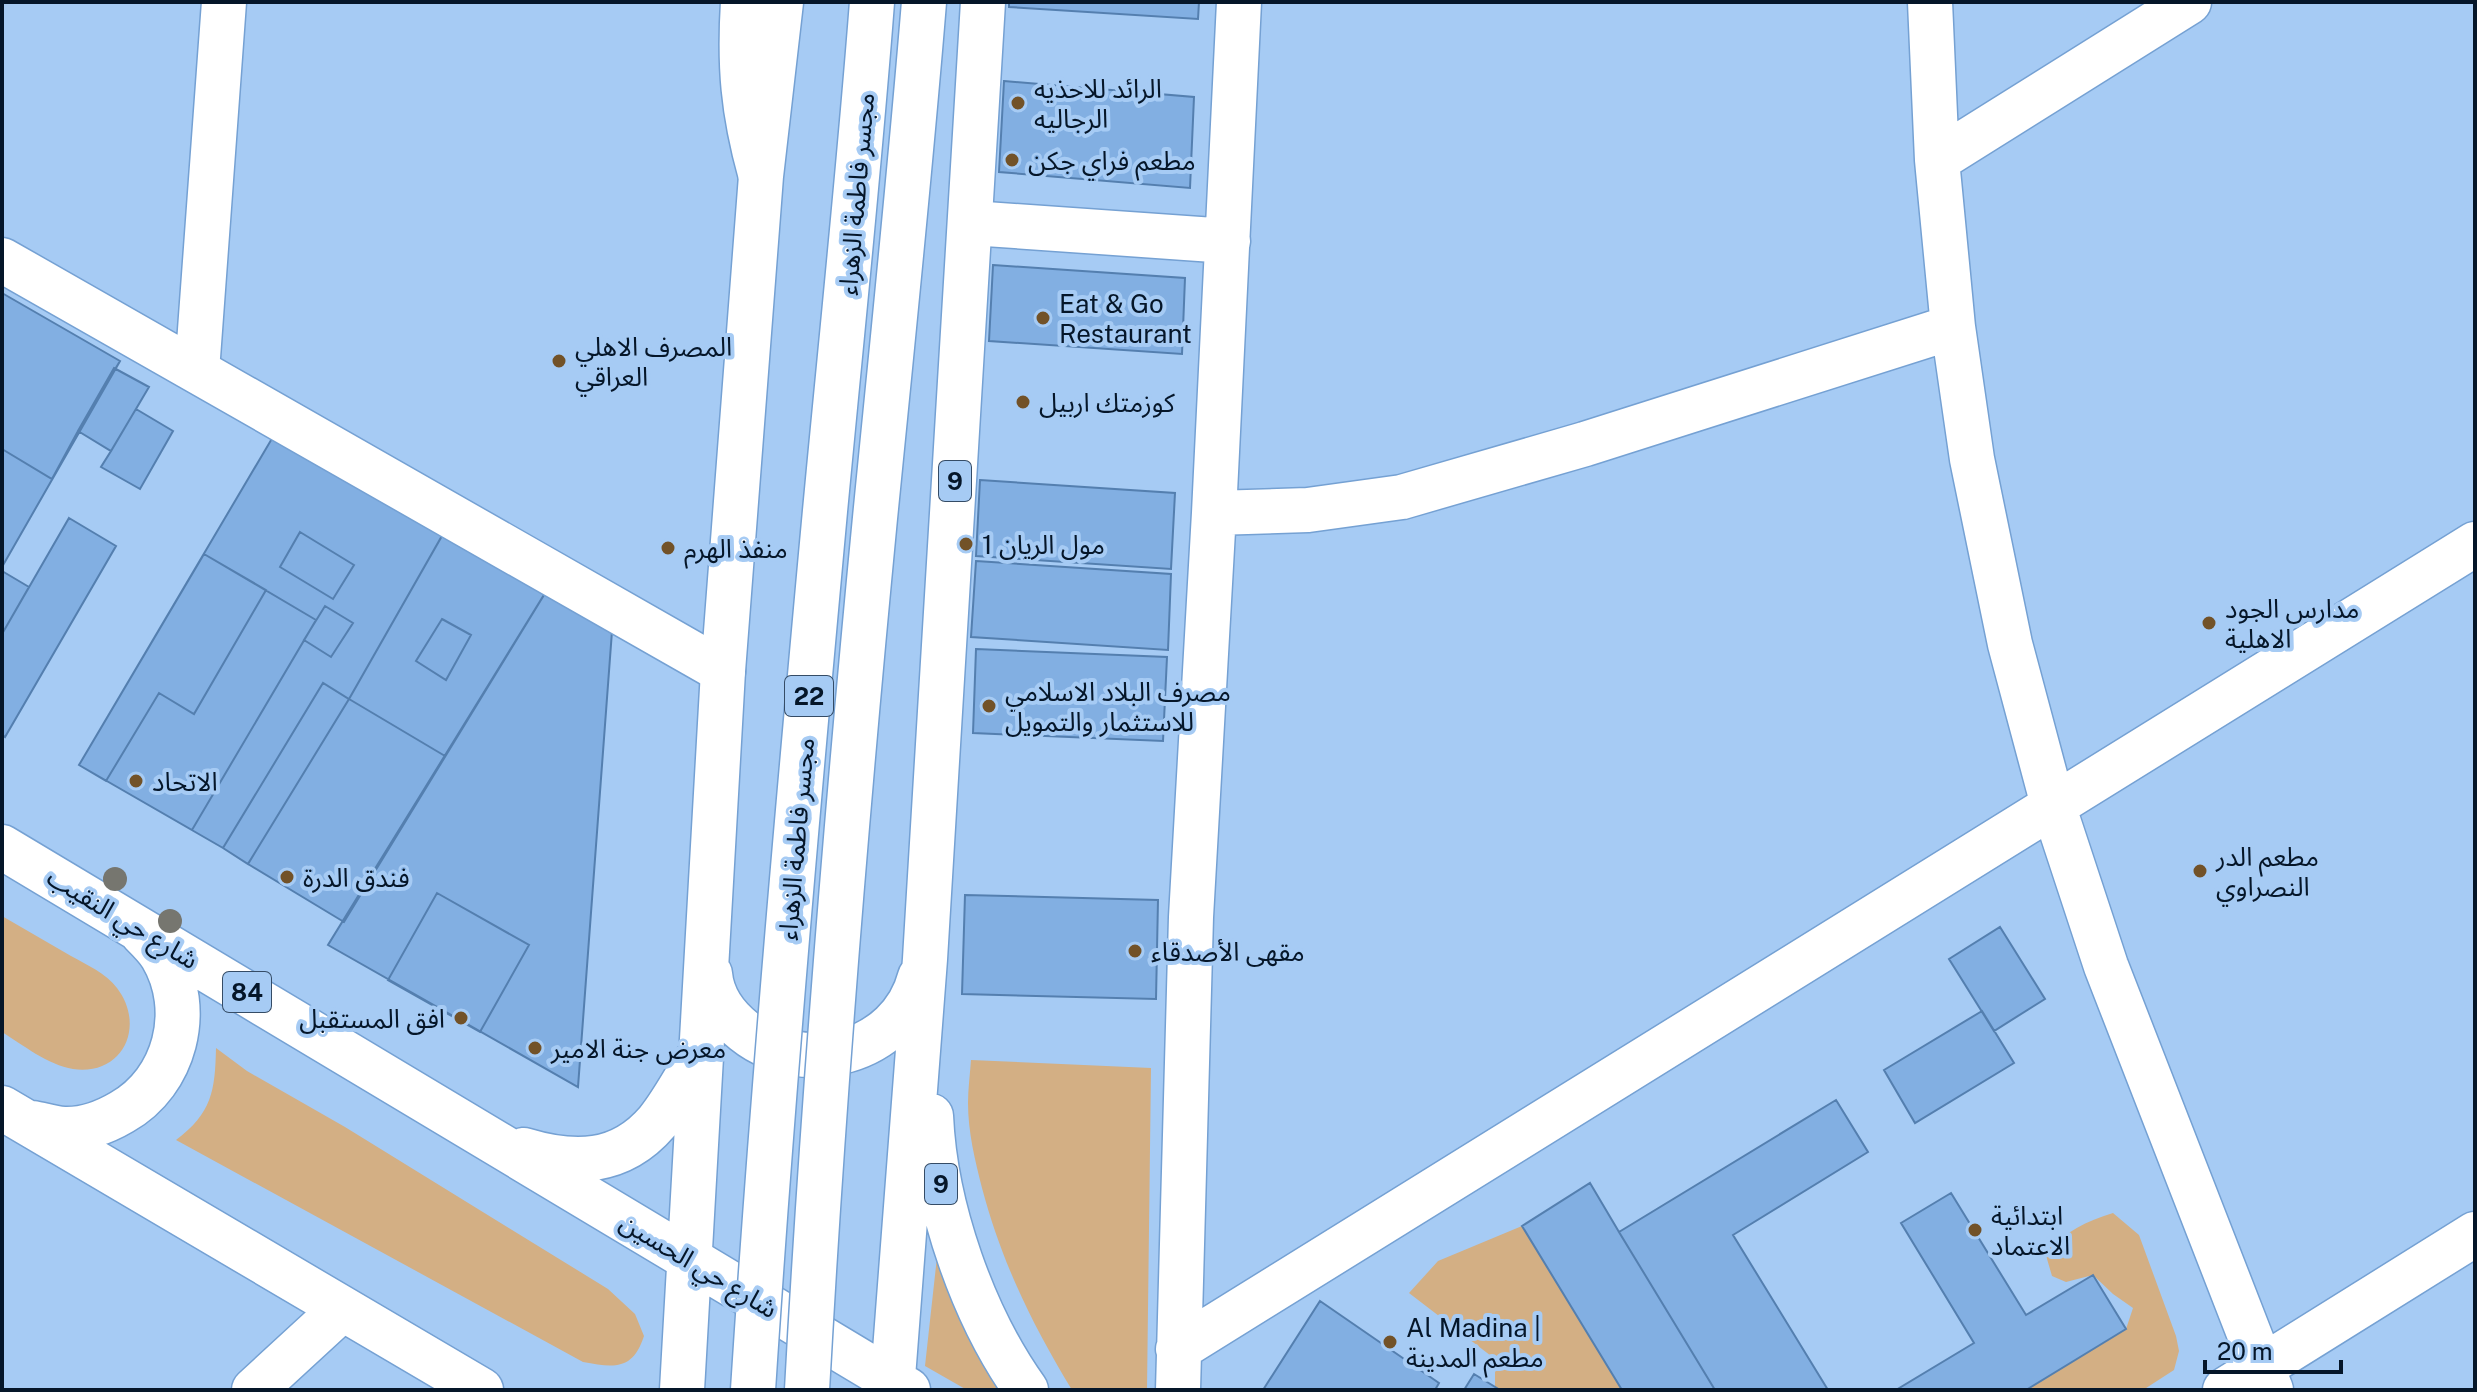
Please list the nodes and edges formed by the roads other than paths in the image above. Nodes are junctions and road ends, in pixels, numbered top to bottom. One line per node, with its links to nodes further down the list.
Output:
1 (224, 2): 16 (main road)
2 (743, 2): 11 (main road)
3 (781, 2): 11 (main road)
4 (872, 2): 39 (main road, مجسر فاطمة الزهراء / 22, bridge)
5 (924, 2): 40 (main road, مجسر فاطمة الزهراء / 22, bridge)
6 (983, 2): 12 (main road, 9)
7 (1239, 2): 13 (main road)
8 (1930, 2): 10 (main road)
9 (2189, 2): 10 (main road)
10 (1937, 160): 15 (main road)
11 (761, 176): 19 (main road)
12 (971, 223): 13 (main road); 24 (main road, 9)
13 (1228, 241): 17 (main road)
14 (2, 260): 16 (main road)
15 (1953, 327): 17 (main road); 20 (main road)
16 (197, 371): 19 (main road)
17 (1214, 513): 32 (main road)
18 (2475, 544): 20 (main road)
19 (723, 671): 23 (main road)
20 (2053, 805): 32 (main road); 33 (main road)
21 (2, 847): 22 (main road, شارع حي النقيب / 84)
22 (136, 926): 26 (main road); 27 (main road, شارع حي النقيب / 84)
23 (708, 947): 24 (main road); 25 (main road)
24 (925, 959): 34 (main road); 41 (main road, 9)
25 (703, 1051): 27 (main road); 29 (main road)
26 (14, 1115): 30 (main road)
27 (490, 1140): 29 (main road, شارع حي الحسين / 84)
28 (2475, 1234): 33 (main road)
29 (690, 1259): 34 (main road, شارع حي الحسين / 84); 38 (main road)
30 (342, 1309): 31 (main road); 35 (main road)
31 (412, 1350): 36 (main road); 37 (main road)
32 (1178, 1370)
33 (2267, 1378): 42 (main road)
34 (897, 1387)
35 (254, 1390)
36 (456, 1390)
37 (481, 1390)
38 (682, 1390)
39 (753, 1390)
40 (807, 1390)
41 (1026, 1390)
42 (2225, 1390)

